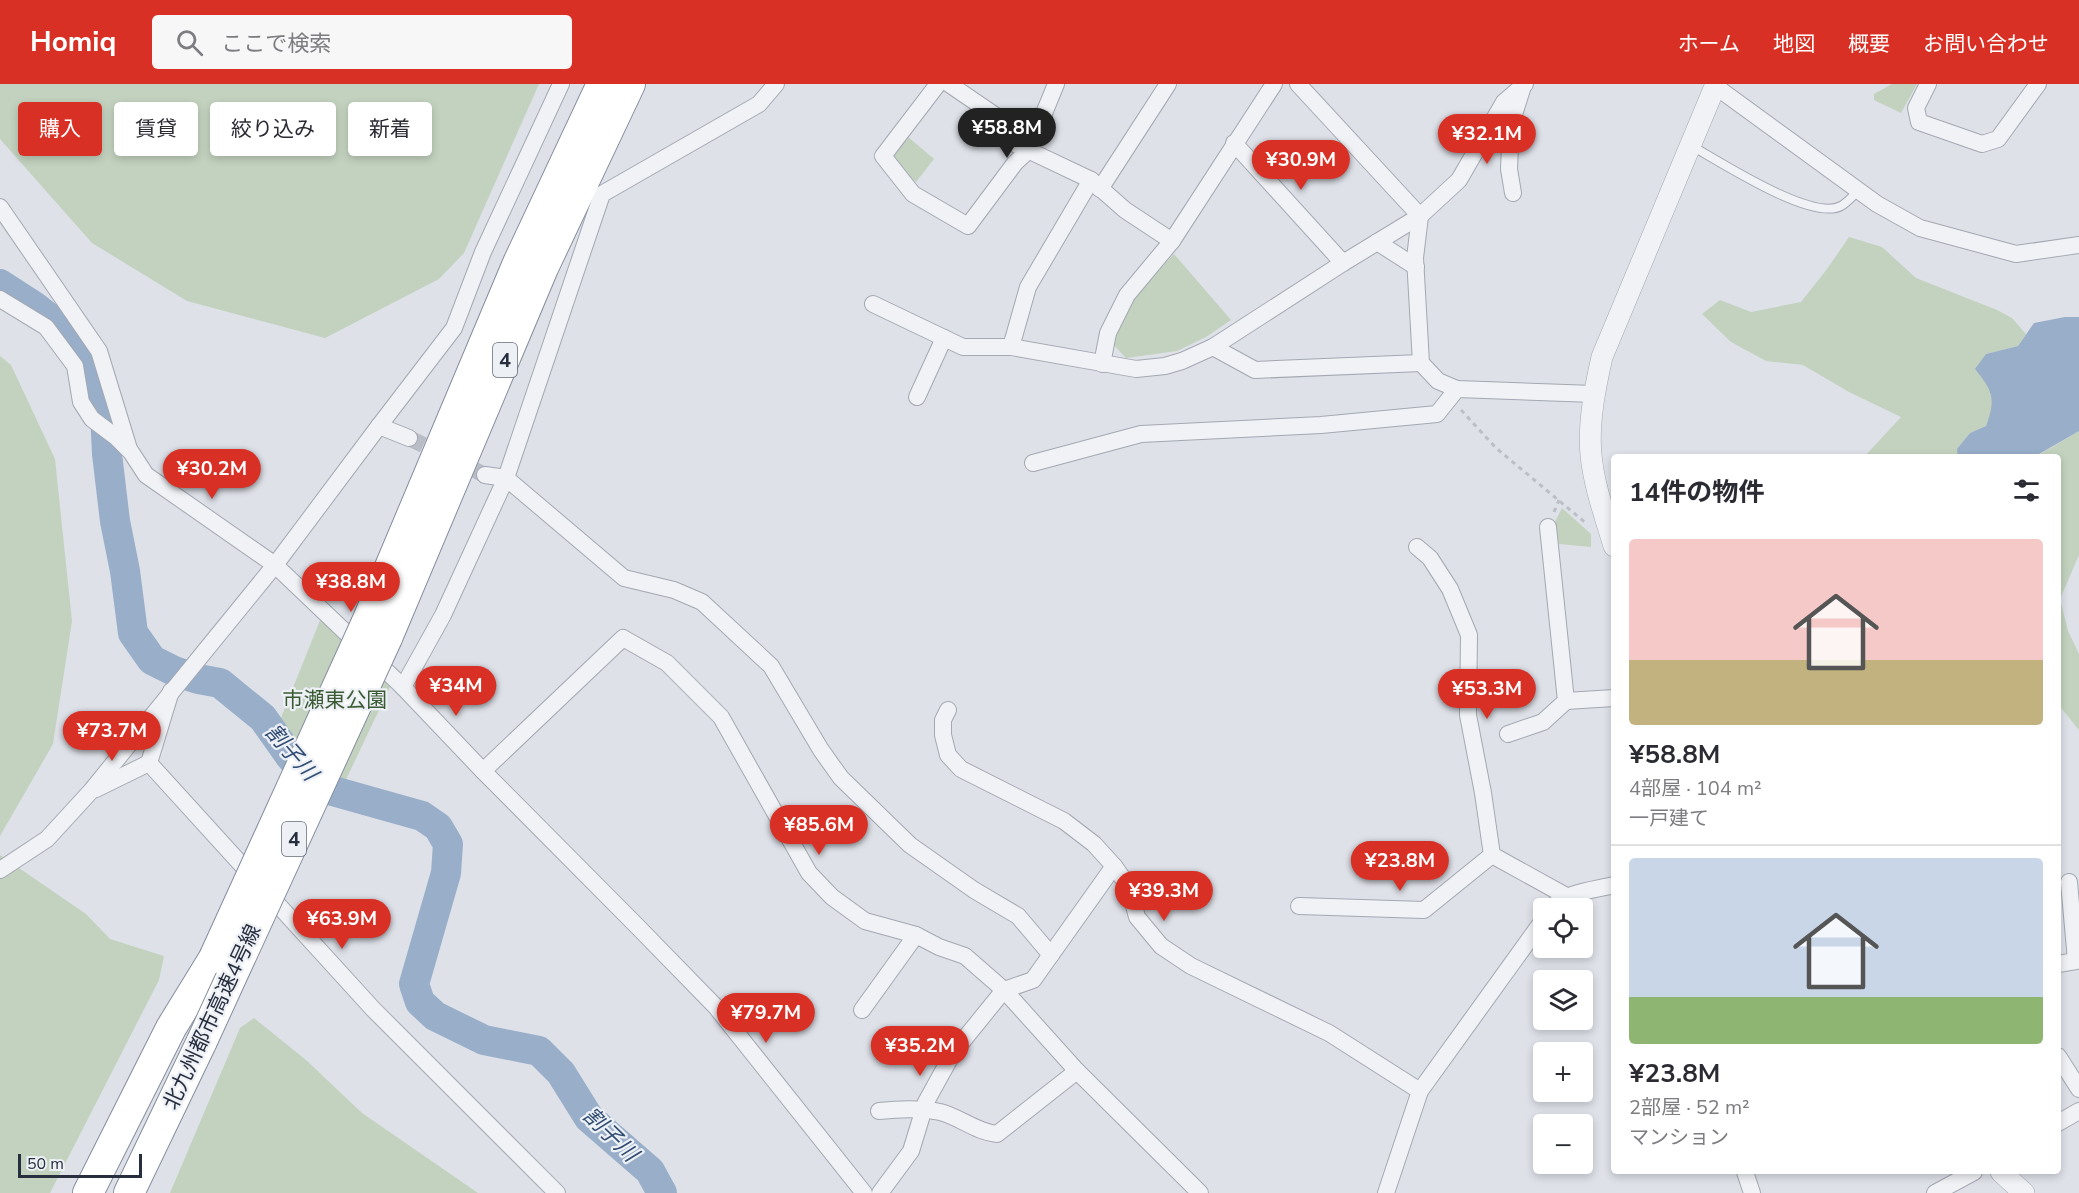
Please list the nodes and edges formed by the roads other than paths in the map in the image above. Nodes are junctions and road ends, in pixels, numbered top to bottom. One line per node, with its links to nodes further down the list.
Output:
1 (561, 84): 39 (street)
2 (602, 84): 49 (highway, 北九州都市高速4号線 / 4)
3 (630, 84): 49 (highway, 北九州都市高速4号線 / 4)
4 (776, 84): 44 (street)
5 (938, 84): 18 (street)
6 (949, 84): 15 (street)
7 (1056, 84): 18 (street)
8 (1168, 84): 19 (street)
9 (1274, 84): 16 (street)
10 (1298, 84): 23 (street)
11 (1928, 84): 12 (street)
12 (2038, 84)
13 (1524, 85): 21 (street); 23 (street)
14 (1715, 85): 17 (street); 20 (street)
15 (970, 90): 18 (street)
16 (1234, 143): 24 (street); 27 (street)
17 (1690, 145): 20 (lane); 37 (street)
18 (1029, 150): 19 (street)
19 (1096, 185): 24 (street); 33 (street)
20 (1858, 191): 26 (street)
21 (1513, 194)
22 (0, 207): 41 (street)
23 (1420, 216): 25 (street); 28 (street)
24 (1172, 241): 35 (street)
25 (1377, 242): 27 (street); 28 (street)
26 (2079, 245)
27 (1343, 263): 32 (street)
28 (1416, 267): 34 (street)
29 (0, 299): 41 (street)
30 (873, 304): 31 (street)
31 (944, 338): 33 (street); 38 (street)
32 (1213, 346): 34 (street); 35 (street)
33 (1011, 347): 35 (street)
34 (1421, 363): 36 (street)
35 (1102, 364)
36 (1454, 394): 37 (street); 42 (street)
37 (1594, 394): 46 (street)
38 (916, 397)
39 (379, 426): 40 (street); 48 (street)
40 (409, 438)
41 (131, 452): 48 (street)
42 (1033, 464)
43 (485, 476): 44 (street)
44 (506, 477): 50 (street); 68 (street)
45 (1548, 527): 53 (street)
46 (1611, 537)
47 (1417, 547): 59 (street)
48 (274, 565): 50 (street); 51 (street)
49 (376, 631): 72 (highway, 北九州都市高速4号線 / 4, bridge); 72 (highway, 北九州都市高速4号線 / 4, bridge)
50 (403, 687): 57 (street)
51 (172, 691): 56 (street); 58 (street)
52 (1611, 698): 53 (street)
53 (1566, 701): 55 (street)
54 (948, 710): 60 (street)
55 (1508, 734)
56 (149, 763): 58 (street); 89 (street)
57 (483, 771): 66 (street); 90 (street)
58 (91, 791): 61 (street)
59 (1492, 855): 64 (street); 65 (street)
60 (1114, 866): 68 (street); 76 (street)
61 (0, 870)
62 (2069, 882): 69 (street)
63 (1611, 886): 64 (street)
64 (1568, 897)
65 (1299, 906)
66 (916, 935): 70 (street); 71 (street)
67 (1533, 935): 76 (street)
68 (1051, 955): 70 (street)
69 (2061, 963)
70 (1004, 990): 74 (street); 78 (street)
71 (861, 1010)
72 (183, 1034): 77 (highway, 北九州都市高速4号線 / 4); 85 (highway); 86 (highway, 北九州都市高速4号線 / 4)
73 (2061, 1061): 75 (street)
74 (1077, 1071): 78 (street); 92 (street)
75 (2079, 1089)
76 (1420, 1091): 93 (street)
77 (174, 1101): 87 (highway, 北九州都市高速4号線 / 4); 88 (highway)
78 (923, 1110): 79 (street); 91 (street)
79 (879, 1111)
80 (2079, 1111): 81 (street)
81 (2061, 1121)
82 (1746, 1174): 94 (street)
83 (1970, 1174): 95 (street)
84 (2003, 1174): 96 (street)
85 (88, 1193)
86 (102, 1193)
87 (129, 1193)
88 (138, 1193)
89 (557, 1193)
90 (864, 1193)
91 (880, 1193)
92 (1200, 1193)
93 (1386, 1193)
94 (1752, 1193)
95 (1935, 1193)
96 (2024, 1193)

